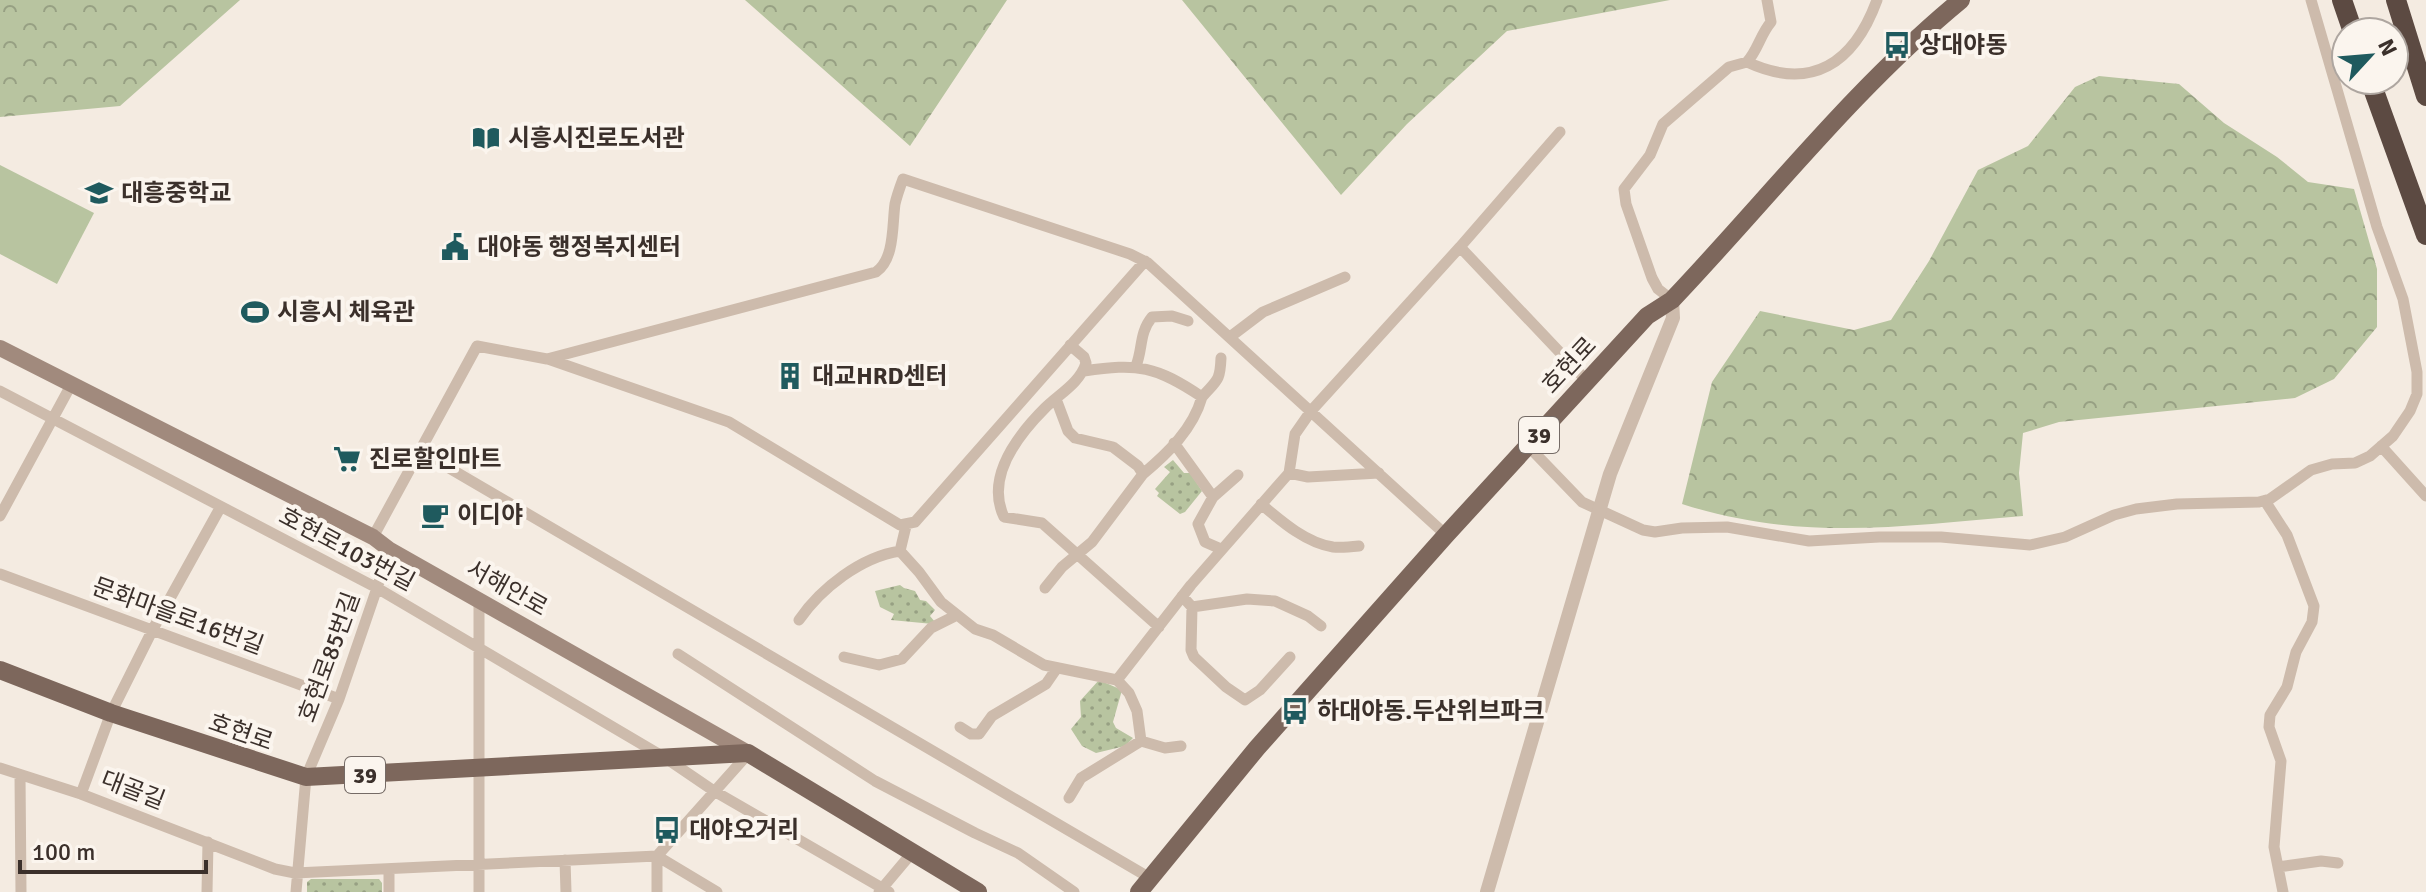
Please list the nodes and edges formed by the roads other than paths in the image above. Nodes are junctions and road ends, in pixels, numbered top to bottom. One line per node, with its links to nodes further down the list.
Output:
1 (1767, 0): 6 (street)
2 (1877, 0): 6 (street)
3 (1961, 0): 14 (main road, 호현로 / 39)
4 (2311, 0): 31 (street)
5 (2396, 0): 8 (highway)
6 (1747, 62): 14 (street)
7 (2376, 96): 10 (highway)
8 (2426, 96)
9 (1560, 132): 11 (street)
10 (2423, 228)
11 (1460, 247): 23 (street); 28 (street)
12 (1145, 261): 16 (street); 17 (street); 20 (street)
13 (1345, 277): 16 (street)
14 (1672, 300): 23 (main road, 호현로 / 39); 43 (street)
15 (1188, 321): 21 (street)
16 (1230, 337): 28 (street)
17 (1070, 345): 22 (street); 45 (street)
18 (0, 348): 24 (main road, 서해안로)
19 (1221, 358): 26 (street)
20 (547, 359): 33 (street); 45 (street)
21 (1136, 366): 22 (street); 26 (street)
22 (1084, 371): 27 (street)
23 (1586, 380): 32 (main road, 호현로 / 39)
24 (71, 385): 29 (street); 47 (main road, 서해안로)
25 (0, 391): 29 (street, 호현로103번길)
26 (1202, 397): 30 (street)
27 (1056, 399): 36 (street); 52 (street)
28 (1311, 411): 34 (street); 35 (street)
29 (52, 419): 42 (street, 호현로103번길); 44 (street)
30 (1174, 443): 36 (street); 39 (street)
31 (2381, 446): 38 (street); 40 (street)
32 (1529, 447): 43 (street); 46 (main road, 호현로 / 39)
33 (420, 451): 47 (street); 94 (street)
34 (1289, 473): 35 (street); 41 (street)
35 (1379, 473): 46 (street)
36 (1143, 474): 52 (street)
37 (1238, 475): 39 (street)
38 (2426, 496)
39 (1213, 497): 49 (street)
40 (2265, 501): 43 (street); 91 (street)
41 (1261, 504): 48 (street); 49 (street)
42 (220, 508): 54 (street, 호현로103번길); 63 (street)
43 (1599, 509): 106 (street)
44 (0, 516)
45 (906, 526): 51 (street)
46 (1446, 535): 94 (main road, 호현로 / 39)
47 (373, 537): 50 (main road, 서해안로)
48 (1359, 546)
49 (1221, 549): 56 (street)
50 (390, 550): 54 (street, 호현로85번길); 57 (main road, 서해안로)
51 (900, 551): 59 (street); 60 (street)
52 (1080, 555): 55 (street); 62 (street)
53 (0, 574): 63 (street, 문화마을로16번길)
54 (377, 588): 64 (street, 호현로103번길); 71 (street, 호현로85번길)
55 (1045, 588)
56 (1182, 596): 58 (street); 62 (street)
57 (479, 600): 64 (street); 76 (main road, 서해안로)
58 (1192, 607): 61 (street); 67 (street)
59 (955, 616): 66 (street); 68 (street)
60 (799, 620)
61 (1321, 626)
62 (1159, 627): 70 (street)
63 (153, 629): 71 (street, 문화마을로16번길); 72 (street)
64 (479, 646): 77 (street, 호현로103번길); 79 (street)
65 (678, 654): 105 (street)
66 (844, 657)
67 (1290, 657)
68 (1057, 668): 70 (street); 73 (street)
69 (0, 670): 72 (main road, 호현로 / 39)
70 (1117, 680): 74 (street)
71 (339, 699): 81 (street, 호현로85번길)
72 (111, 713): 81 (main road, 호현로 / 39); 83 (street)
73 (960, 727)
74 (1141, 741): 75 (street); 84 (street)
75 (1181, 746)
76 (748, 753): 77 (main road, 호현로 / 39); 82 (street); 86 (main road, 서해안로)
77 (667, 759): 79 (main road, 호현로 / 39); 82 (street, 호현로103번길)
78 (0, 768): 80 (street, 대골길)
79 (478, 768): 81 (main road, 호현로 / 39); 90 (street)
80 (20, 775): 83 (street, 대골길); 96 (street)
81 (306, 777): 93 (street, 호현로85번길)
82 (714, 791): 87 (street); 95 (street, 호현로103번길)
83 (81, 794): 85 (street, 대골길)
84 (1069, 798)
85 (208, 842): 93 (street, 대골길); 97 (street)
86 (911, 854): 95 (street); 104 (main road, 서해안로)
87 (657, 856): 88 (street, 대골길); 102 (street); 103 (street)
88 (565, 860): 90 (street, 대골길); 101 (street)
89 (2338, 863): 91 (street)
90 (479, 865): 92 (street, 대골길); 100 (street)
91 (2278, 867): 107 (street)
92 (389, 869): 93 (street, 대골길); 99 (street)
93 (295, 873): 98 (street, 호현로85번길)
94 (1144, 885)
95 (884, 891)
96 (21, 892)
97 (207, 892)
98 (296, 892)
99 (389, 892)
100 (479, 892)
101 (566, 892)
102 (657, 892)
103 (717, 892)
104 (978, 892)
105 (1074, 892)
106 (1487, 892)
107 (2283, 892)

